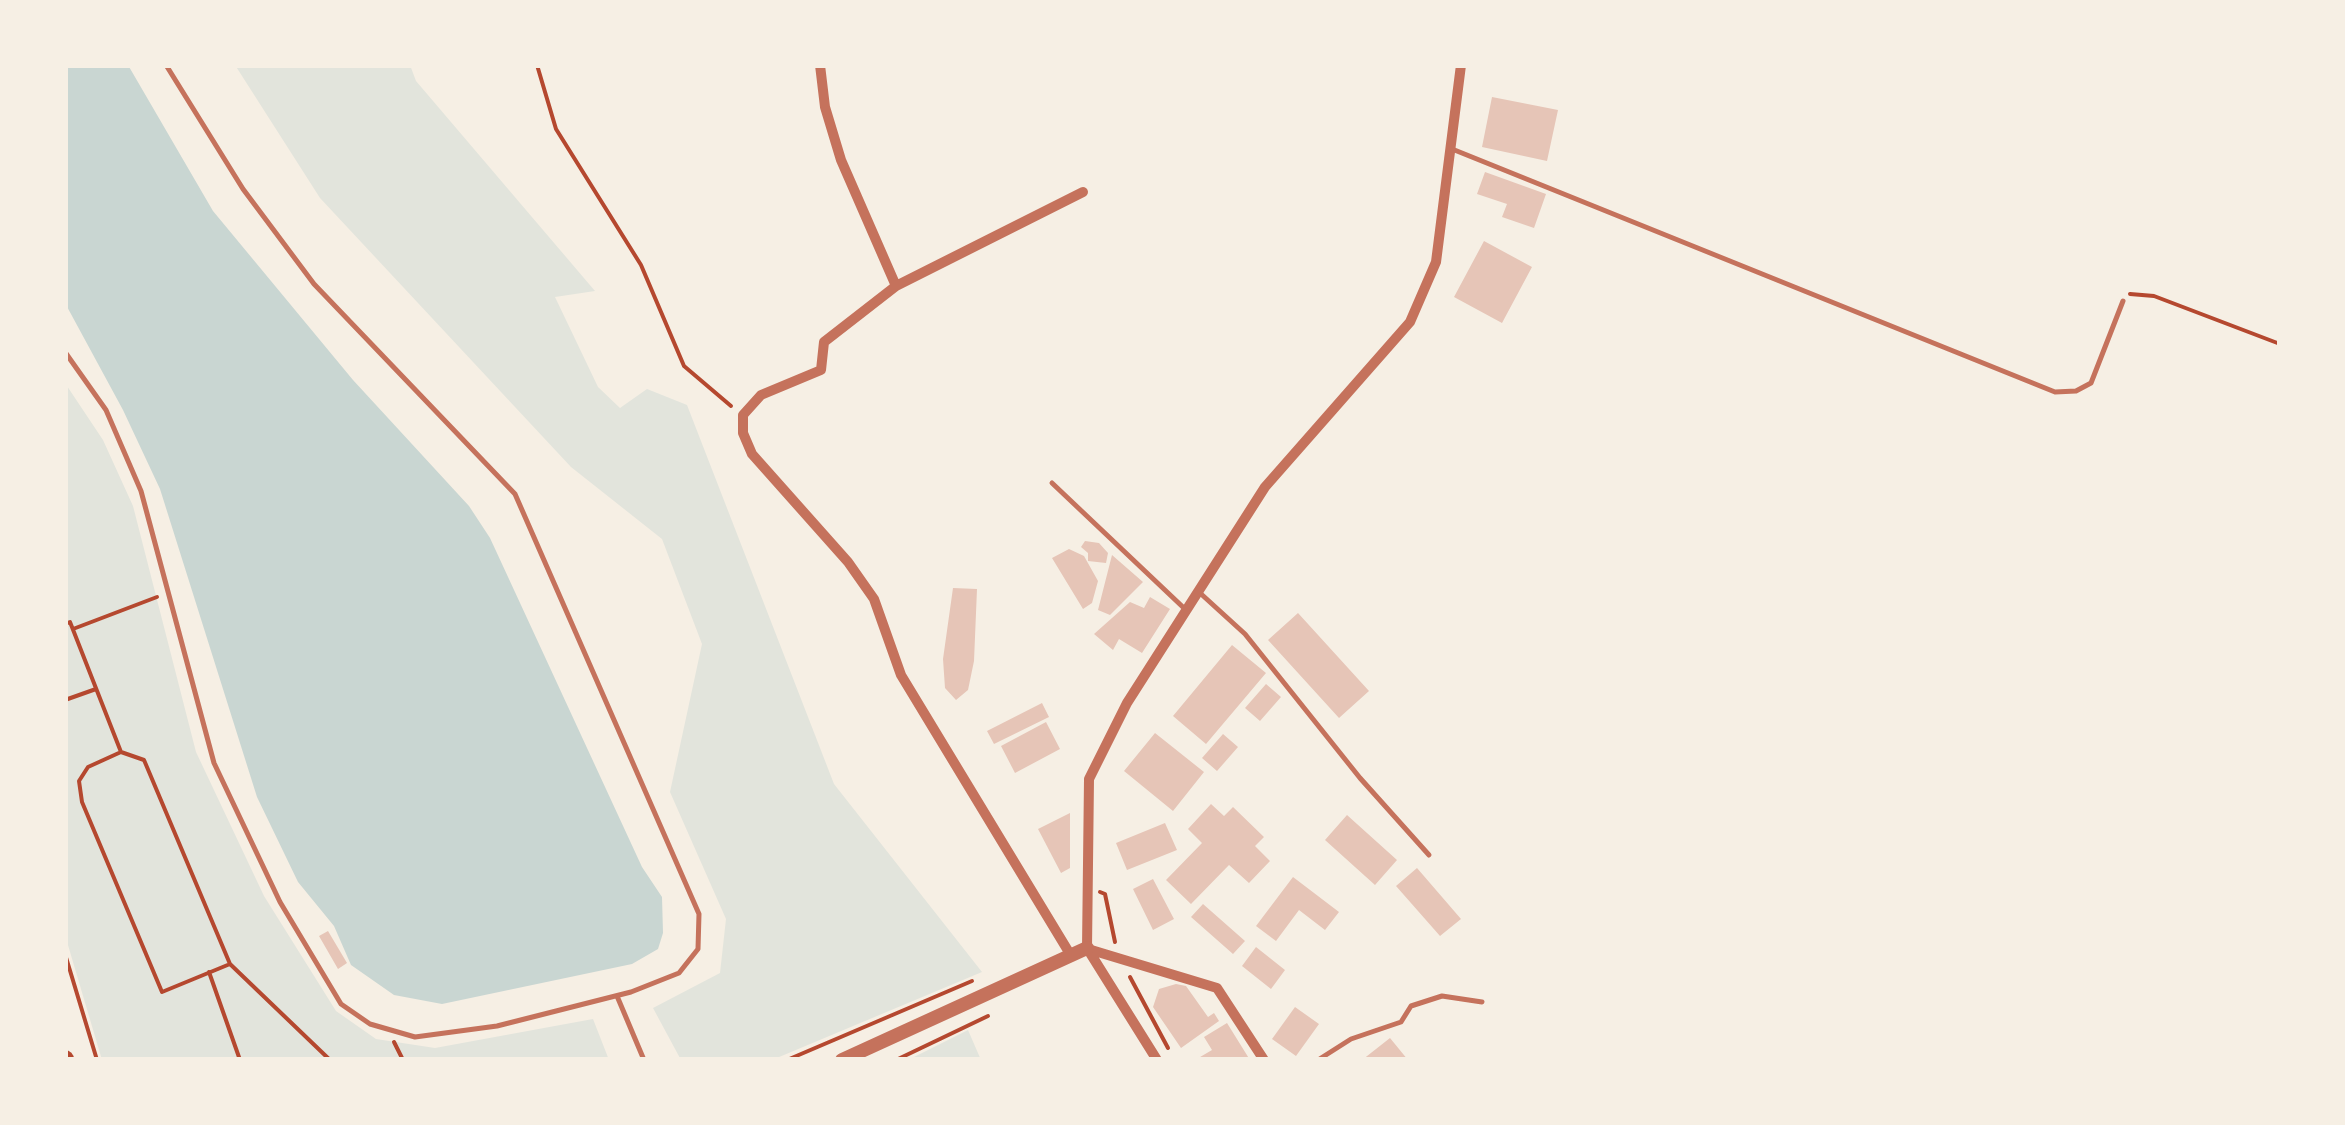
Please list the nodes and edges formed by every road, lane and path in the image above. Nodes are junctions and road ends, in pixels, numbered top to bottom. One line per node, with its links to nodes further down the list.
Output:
1 (166, 65): 29 (lane)
2 (537, 65): 11 (path)
3 (820, 65): 7 (street)
4 (1461, 65): 5 (street)
5 (1452, 149): 8 (lane); 13 (street)
6 (1083, 192): 7 (street)
7 (896, 286): 11 (street)
8 (2123, 301): 9 (path)
9 (2280, 344)
10 (65, 352): 14 (lane)
11 (743, 415): 24 (street)
12 (1052, 483): 15 (lane)
13 (1198, 591): 15 (street); 21 (lane)
14 (170, 592): 17 (path); 29 (lane)
15 (1186, 610): 22 (street)
16 (65, 624): 17 (path)
17 (73, 629): 18 (path)
18 (96, 689): 19 (path); 20 (path)
19 (65, 700)
20 (120, 752): 25 (path); 26 (path)
21 (1429, 855)
22 (1088, 948): 24 (street); 39 (street); 41 (street)
23 (65, 954): 32 (path)
24 (1070, 954): 37 (street)
25 (230, 964): 26 (path); 34 (path)
26 (209, 972): 33 (path)
27 (1130, 977): 40 (path)
28 (972, 980): 36 (path)
29 (617, 996): 35 (lane)
30 (1482, 1002): 42 (lane)
31 (988, 1016): 38 (path)
32 (97, 1060)
33 (240, 1060)
34 (330, 1060)
35 (644, 1060)
36 (787, 1060)
37 (842, 1060)
38 (896, 1060)
39 (1157, 1060)
40 (1174, 1060)
41 (1264, 1060)
42 (1318, 1060)

